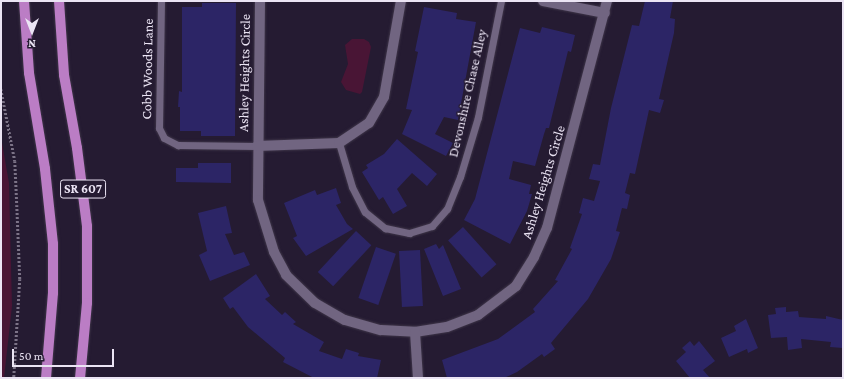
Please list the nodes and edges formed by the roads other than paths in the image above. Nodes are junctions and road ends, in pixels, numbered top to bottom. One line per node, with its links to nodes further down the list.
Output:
1 (24, 1): 13 (main road, SR 607)
2 (60, 1): 14 (main road, SR 607)
3 (161, 1): 11 (lane, Cobb Woods Lane)
4 (260, 1): 11 (street, Ashley Heights Circle)
5 (401, 1): 10 (street)
6 (501, 1): 10 (lane, Devonshire Chase Alley)
7 (543, 1): 9 (street)
8 (607, 1): 9 (street, Ashley Heights Circle)
9 (605, 12): 12 (street, Ashley Heights Circle)
10 (339, 142): 11 (street)
11 (257, 146): 12 (street, Ashley Heights Circle)
12 (415, 332): 15 (street)
13 (46, 378)
14 (80, 378)
15 (418, 378)

